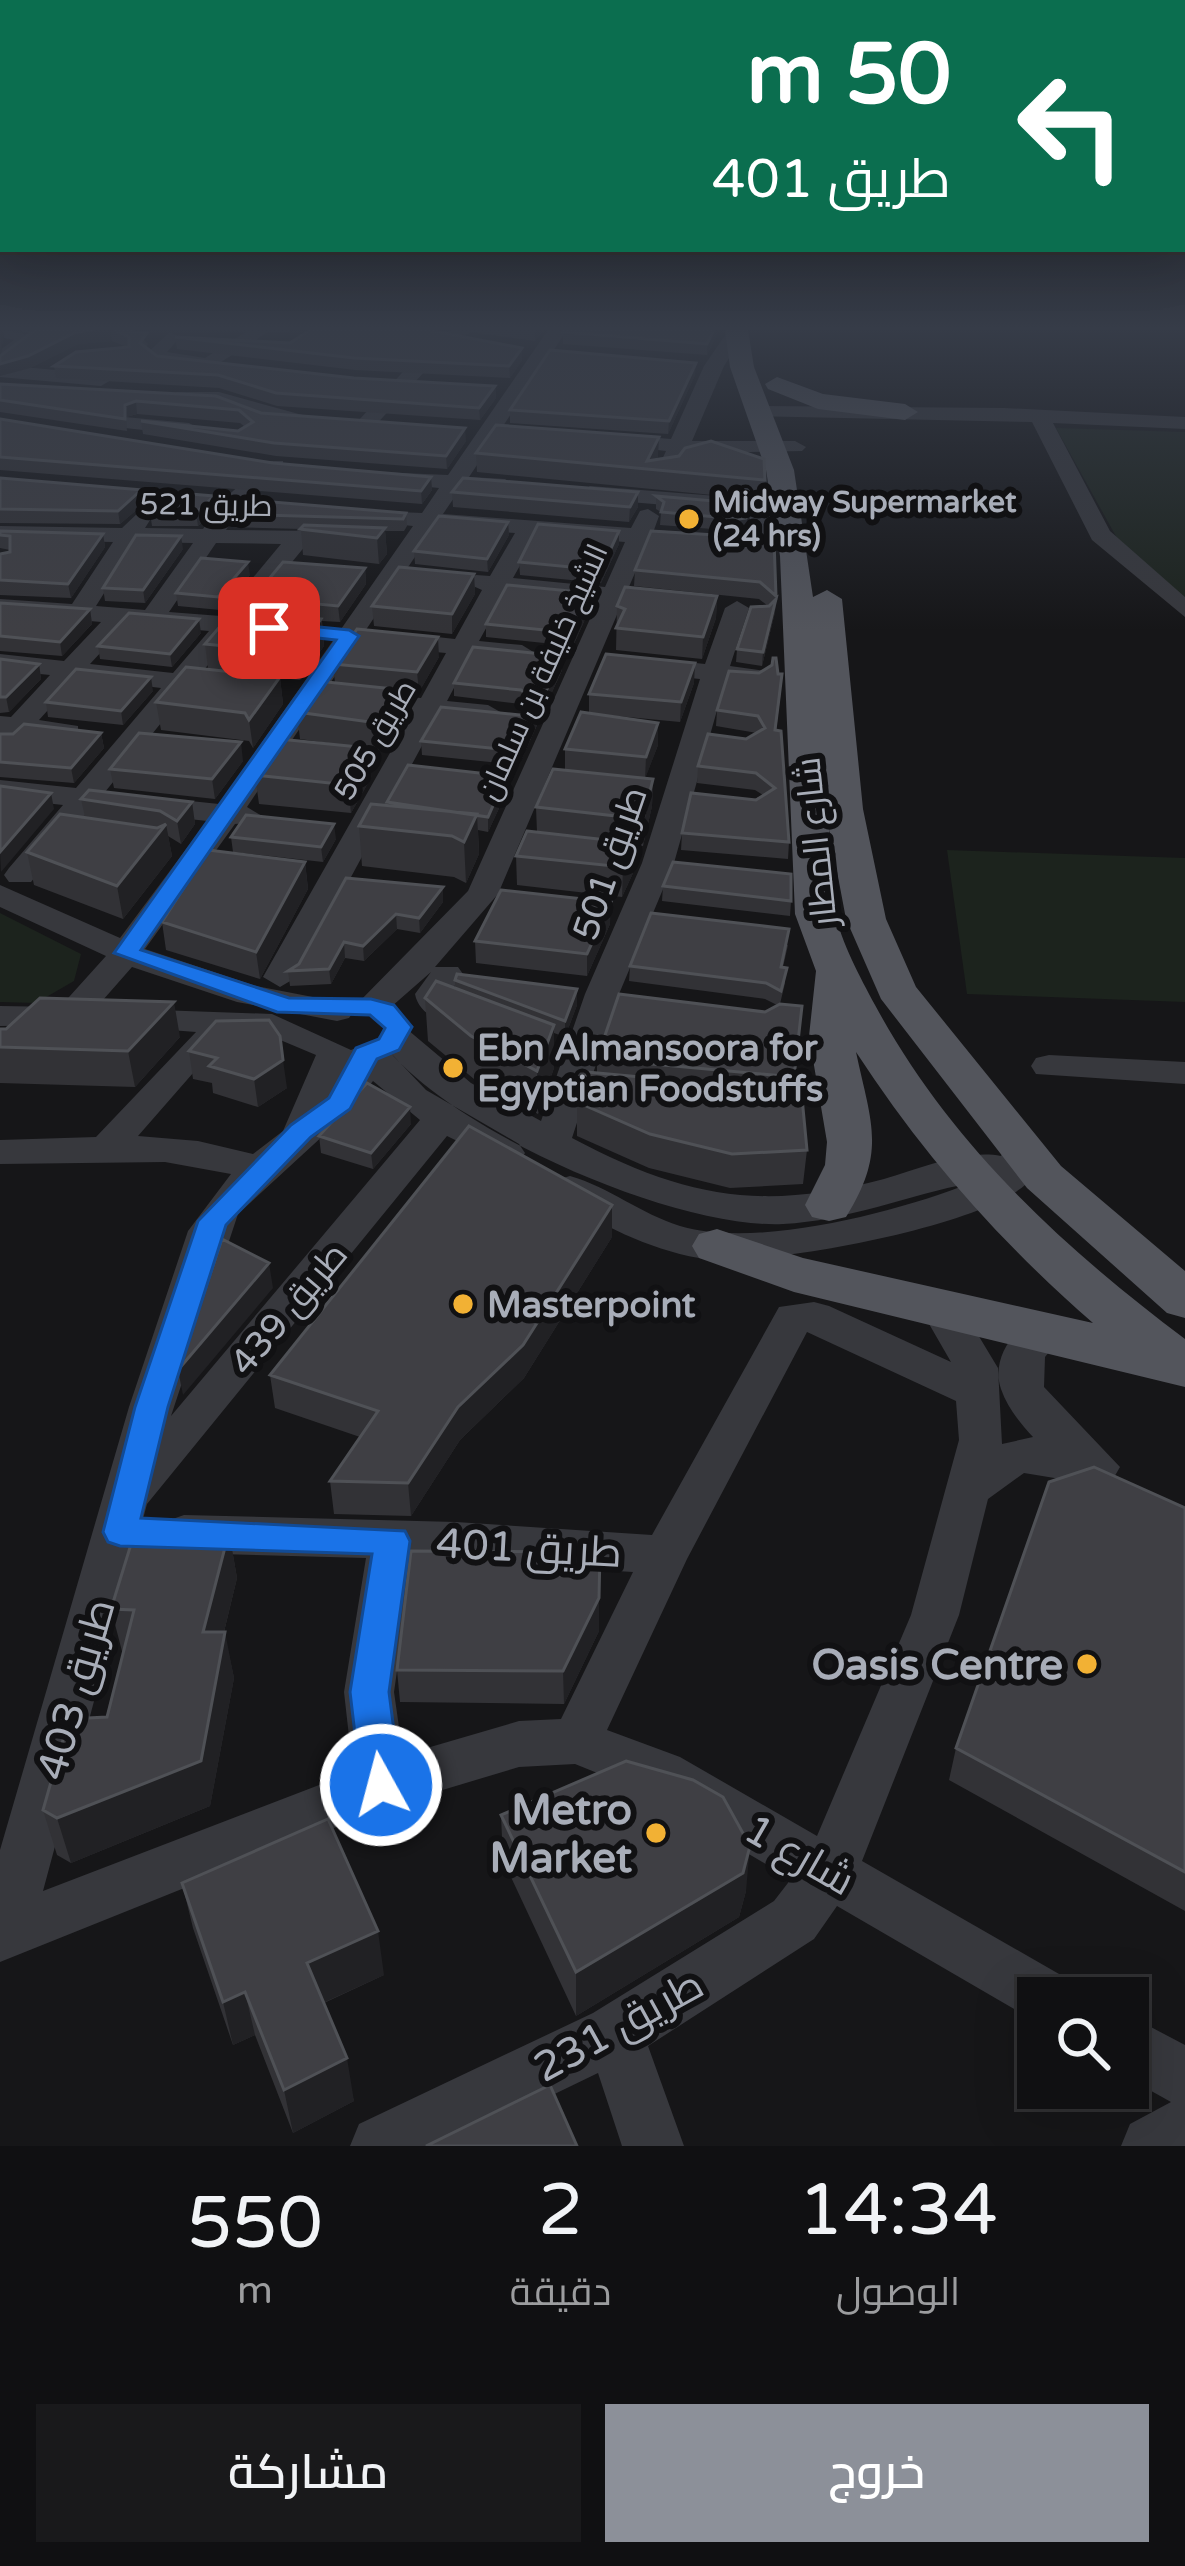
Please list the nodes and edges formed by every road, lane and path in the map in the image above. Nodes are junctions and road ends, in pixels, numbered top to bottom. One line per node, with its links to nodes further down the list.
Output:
1 (144, 430): 10 (street)
2 (201, 430): 3 (street)
3 (235, 430)
4 (489, 430): 13 (street)
5 (695, 430): 9 (street, الشيخ خليفة بن سلمان)
6 (780, 430): 9 (main road); 77 (main road, شارع المطار); 101 (main road, شارع المطار)
7 (1043, 430): 37 (street)
8 (586, 438): 9 (street)
9 (690, 446): 16 (street, الشيخ خليفة بن سلمان)
10 (170, 452)
11 (243, 462): 18 (street)
12 (366, 475): 13 (street)
13 (455, 482): 21 (street); 31 (street, طريق 505)
14 (572, 491): 16 (street)
15 (149, 495): 22 (street)
16 (655, 498): 24 (street, الشيخ خليفة بن سلمان); 24 (street)
17 (195, 500): 18 (street)
18 (232, 504): 19 (street); 23 (street)
19 (275, 507)
20 (341, 513): 21 (street)
21 (428, 520): 24 (street); 26 (street)
22 (128, 534): 23 (street, طريق 521); 27 (street, طريق 521); 36 (street)
23 (208, 535): 25 (street, طريق 521); 28 (street)
24 (639, 536): 32 (street, الشيخ خليفة بن سلمان)
25 (300, 538): 26 (street, طريق 521); 29 (street)
26 (411, 543): 30 (street)
27 (1, 546)
28 (190, 558): 29 (street); 39 (street)
29 (290, 566): 40 (street)
30 (389, 574): 31 (street); 41 (street)
31 (496, 584): 32 (street); 42 (street, طريق 505)
32 (613, 595): 33 (street); 43 (street, الشيخ خليفة بن سلمان)
33 (654, 599)
34 (0, 606): 36 (street)
35 (737, 608): 46 (street, طريق 501)
36 (81, 610): 38 (street)
37 (1185, 610)
38 (122, 614): 39 (street); 45 (street)
39 (154, 616): 40 (street)
40 (229, 624): 41 (street); 48 (street)
41 (349, 636): 42 (street); 49 (street)
42 (466, 648): 43 (street); 50 (street, طريق 505)
43 (587, 660): 46 (street); 57 (street, الشيخ خليفة بن سلمان)
44 (0, 662): 45 (street)
45 (72, 669): 48 (street); 52 (street)
46 (716, 672): 47 (street); 53 (street, طريق 501)
47 (756, 677)
48 (182, 682): 49 (street); 54 (street)
49 (307, 695): 50 (street); 63 (street)
50 (434, 707): 51 (street); 72 (street, طريق 505)
51 (521, 716)
52 (6, 732): 54 (street)
53 (683, 734): 55 (street); 60 (street, طريق 501)
54 (134, 740): 56 (street); 61 (street)
55 (729, 741)
56 (176, 744)
57 (517, 780): 58 (street); 67 (street, الشيخ خليفة بن سلمان)
58 (569, 785)
59 (0, 789): 61 (street)
60 (664, 794): 62 (street); 75 (street, طريق 501)
61 (86, 798): 63 (street); 65 (street)
62 (708, 798)
63 (227, 814): 64 (street); 69 (street)
64 (272, 819)
65 (58, 831): 66 (street); 73 (street)
66 (100, 837)
67 (503, 844): 68 (street); 78 (street, الشيخ خليفة بن سلمان)
68 (547, 850)
69 (192, 861): 70 (street); 76 (street)
70 (233, 866)
71 (295, 873): 72 (street)
72 (347, 879): 79 (street, طريق 505)
73 (10, 885): 76 (street)
74 (594, 908): 75 (street)
75 (651, 914): 82 (street, طريق 501)
76 (127, 953): 84 (street); 86 (street)
77 (833, 969): 101 (main road, شارع المطار); 102 (main road)
78 (430, 972): 80 (street); 84 (street, الشيخ خليفة بن سلمان); 87 (street)
79 (280, 977)
80 (490, 979)
81 (557, 988): 82 (street)
82 (602, 994): 83 (street); 94 (street, طريق 501)
83 (643, 999)
84 (354, 1009): 90 (street); 90 (street, طريق 403)
85 (0, 1016): 86 (street)
86 (54, 1017): 90 (street); 91 (street)
87 (500, 1032)
88 (202, 1041): 99 (street)
89 (542, 1047): 94 (street)
90 (359, 1049): 96 (street); 97 (street); 100 (street, طريق 403)
91 (0, 1052)
92 (1049, 1066): 93 (street)
93 (1185, 1073)
94 (579, 1075): 95 (street); 97 (street, طريق 501)
95 (617, 1093)
96 (442, 1118): 103 (street); 110 (street, طريق 439)
97 (552, 1143): 102 (street)
98 (0, 1152): 99 (street)
99 (103, 1152): 100 (street)
100 (260, 1170): 110 (street, طريق 403)
101 (1006, 1173): 102 (street); 103 (street); 104 (main road, شارع المطار); 107 (main road, شارع المطار)
102 (829, 1205)
103 (717, 1246): 105 (main road)
104 (1185, 1300)
105 (942, 1310): 106 (main road); 108 (street)
106 (1043, 1333): 107 (main road); 109 (street)
107 (1180, 1364)
108 (980, 1393): 109 (street, طريق 231); 112 (street, طريق 401)
109 (972, 1487): 115 (street, طريق 231)
110 (125, 1514): 111 (street, طريق 401); 116 (street, طريق 403)
111 (392, 1541): 112 (street, طريق 401); 114 (street, طريق 401)
112 (665, 1555): 113 (street, طريق 401)
113 (576, 1742): 114 (street, شارع 1); 115 (street, شارع 1)
114 (381, 1785): 116 (street, شارع 1)
115 (830, 1871): 117 (street, شارع 1); 118 (street, طريق 231)
116 (2, 1934)
117 (1017, 1981)
118 (614, 2035): 122 (street, طريق 231); 123 (street)
119 (1149, 2057): 120 (street)
120 (1185, 2078)
121 (1185, 2127): 124 (street)
122 (381, 2146)
123 (653, 2146)
124 (1152, 2146)

